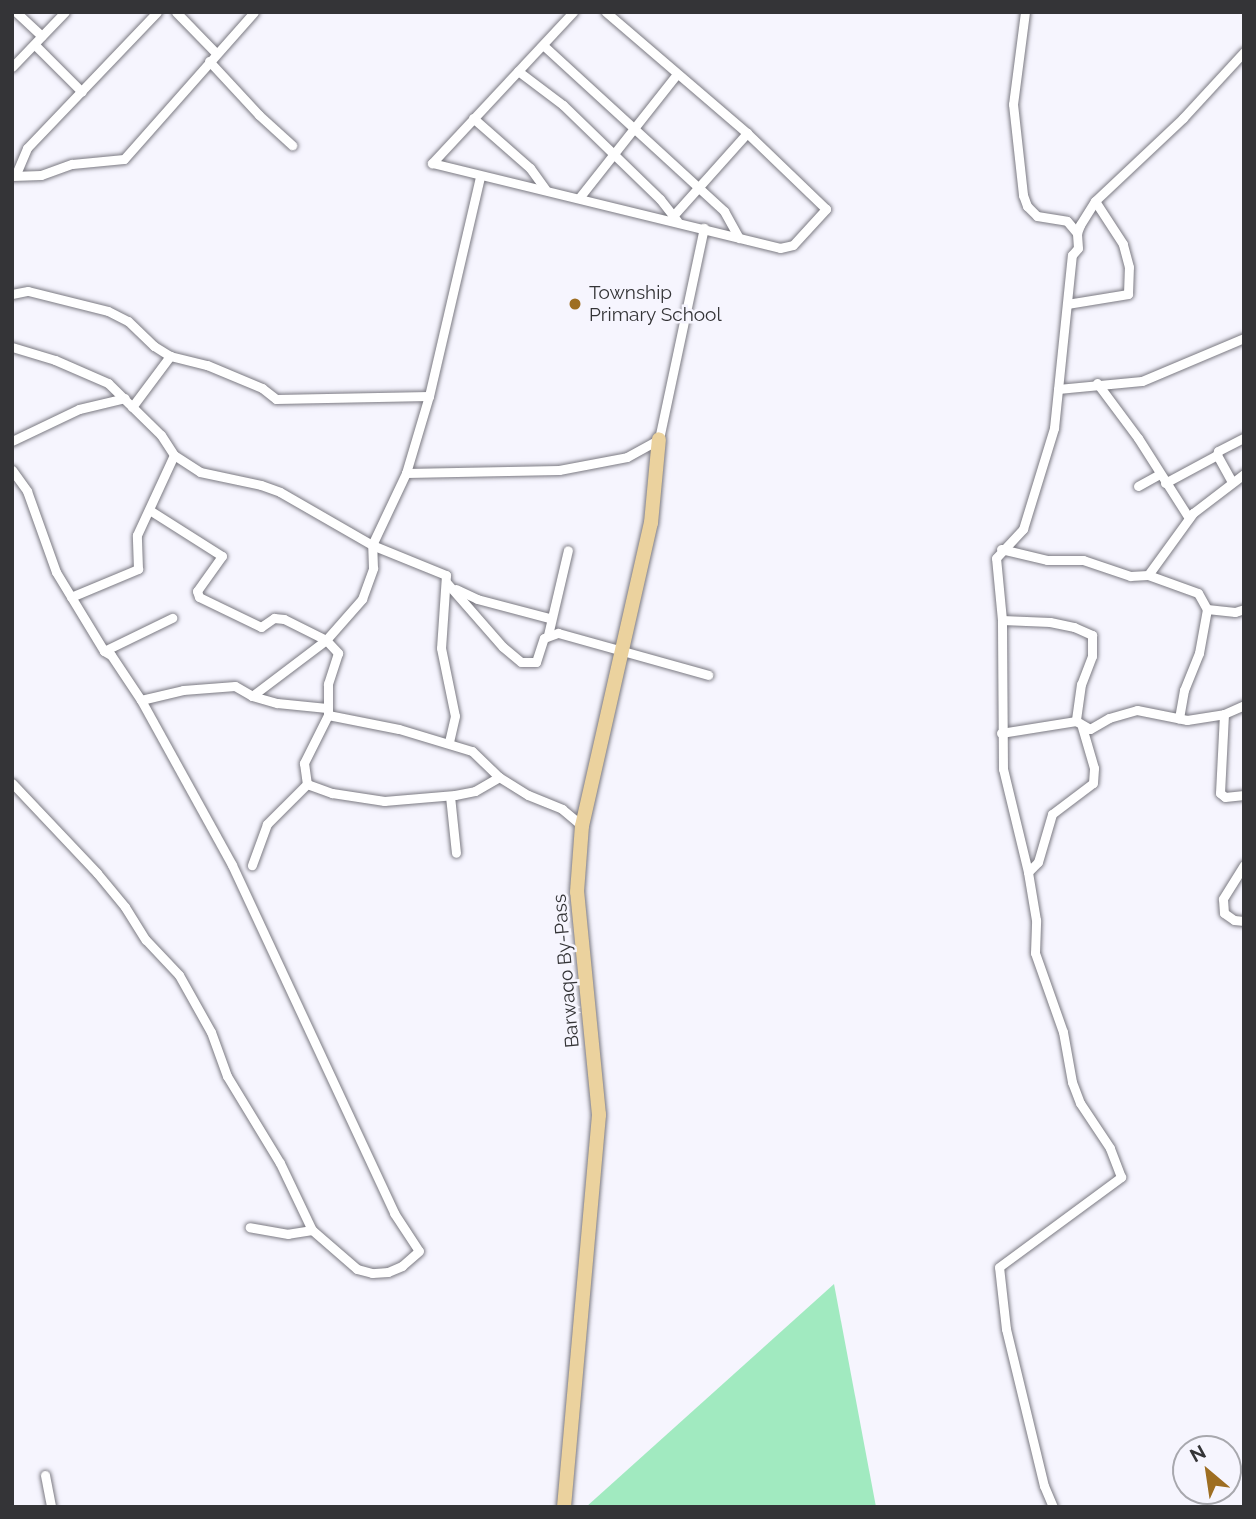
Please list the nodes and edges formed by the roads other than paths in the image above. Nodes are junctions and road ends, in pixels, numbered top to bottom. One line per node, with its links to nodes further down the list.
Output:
1 (16, 12): 9 (street)
2 (65, 12): 9 (street)
3 (157, 12): 18 (street)
4 (176, 12): 12 (street)
5 (254, 12): 12 (street)
6 (573, 12): 11 (street)
7 (606, 12): 17 (street)
8 (1025, 12): 32 (street)
9 (41, 36): 10 (street)
10 (35, 45): 15 (street); 18 (street)
11 (543, 45): 16 (street); 20 (street)
12 (216, 52): 14 (street)
13 (1244, 52): 29 (street)
14 (209, 61): 22 (street); 24 (street)
15 (12, 67)
16 (519, 71): 19 (street); 23 (street)
17 (677, 74): 20 (street); 21 (street)
18 (82, 92): 24 (street)
19 (473, 118): 25 (street); 26 (street)
20 (632, 130): 23 (street); 27 (street)
21 (747, 133): 27 (street); 33 (street)
22 (292, 145)
23 (612, 154): 28 (street); 30 (street)
24 (14, 175)
25 (480, 176): 26 (street); 41 (street)
26 (545, 189): 28 (street)
27 (699, 189): 30 (street); 33 (street)
28 (579, 198): 30 (street)
29 (1096, 201): 32 (street); 35 (street)
30 (675, 220): 31 (street)
31 (704, 228): 33 (street); 45 (street)
32 (1077, 233): 35 (street)
33 (739, 238)
34 (12, 294): 38 (street)
35 (1067, 304): 40 (street)
36 (1244, 338): 39 (street)
37 (12, 347): 42 (street)
38 (170, 356): 41 (street); 43 (street)
39 (1097, 383): 40 (street); 51 (street)
40 (1058, 389): 60 (street)
41 (429, 396): 50 (street)
42 (125, 398): 43 (street); 46 (street)
43 (132, 407): 47 (street)
44 (1244, 438): 48 (street)
45 (659, 439): 50 (street); 71 (highway, Barwaqo By-Pass)
46 (12, 440)
47 (174, 455): 56 (street); 58 (street)
48 (1217, 455): 53 (street); 54 (street)
49 (12, 470): 63 (street)
50 (407, 472): 58 (street)
51 (1160, 474): 54 (street); 55 (street)
52 (1244, 474): 53 (street)
53 (1232, 482): 57 (street)
54 (1165, 483): 57 (street)
55 (1138, 486)
56 (150, 511): 63 (street); 70 (street)
57 (1189, 518): 61 (street)
58 (372, 545): 62 (street); 70 (street)
59 (568, 550): 67 (street)
60 (1001, 550): 61 (street); 68 (street)
61 (1148, 575): 64 (street)
62 (449, 585): 67 (street); 69 (street); 82 (street)
63 (71, 597): 72 (street)
64 (1207, 609): 65 (street); 79 (street)
65 (1244, 609)
66 (172, 618): 72 (street)
67 (550, 618): 69 (street)
68 (1002, 620): 80 (street); 81 (street)
69 (548, 635): 71 (street)
70 (326, 640): 74 (street); 77 (street)
71 (622, 650): 73 (street); 88 (highway, Barwaqo By-Pass)
72 (104, 651): 75 (street)
73 (708, 676)
74 (252, 696): 75 (street); 77 (street)
75 (142, 700): 95 (street)
76 (1244, 705): 78 (street)
77 (327, 712): 82 (street); 85 (street)
78 (1224, 714): 79 (street); 86 (street)
79 (1179, 719): 80 (street)
80 (1079, 724): 81 (street); 92 (street)
81 (1001, 733): 92 (street)
82 (449, 743): 83 (street)
83 (499, 777): 87 (street); 88 (street)
84 (12, 783): 95 (street)
85 (307, 784): 87 (street); 90 (street)
86 (1244, 794)
87 (450, 796): 89 (street)
88 (582, 826): 98 (highway, Barwaqo By-Pass)
89 (456, 853)
90 (253, 865)
91 (1244, 865): 93 (street)
92 (1028, 872): 99 (street)
93 (1244, 921)
94 (250, 1227): 95 (street)
95 (312, 1230)
96 (45, 1475): 97 (street)
97 (51, 1507)
98 (564, 1507)
99 (1053, 1507)

